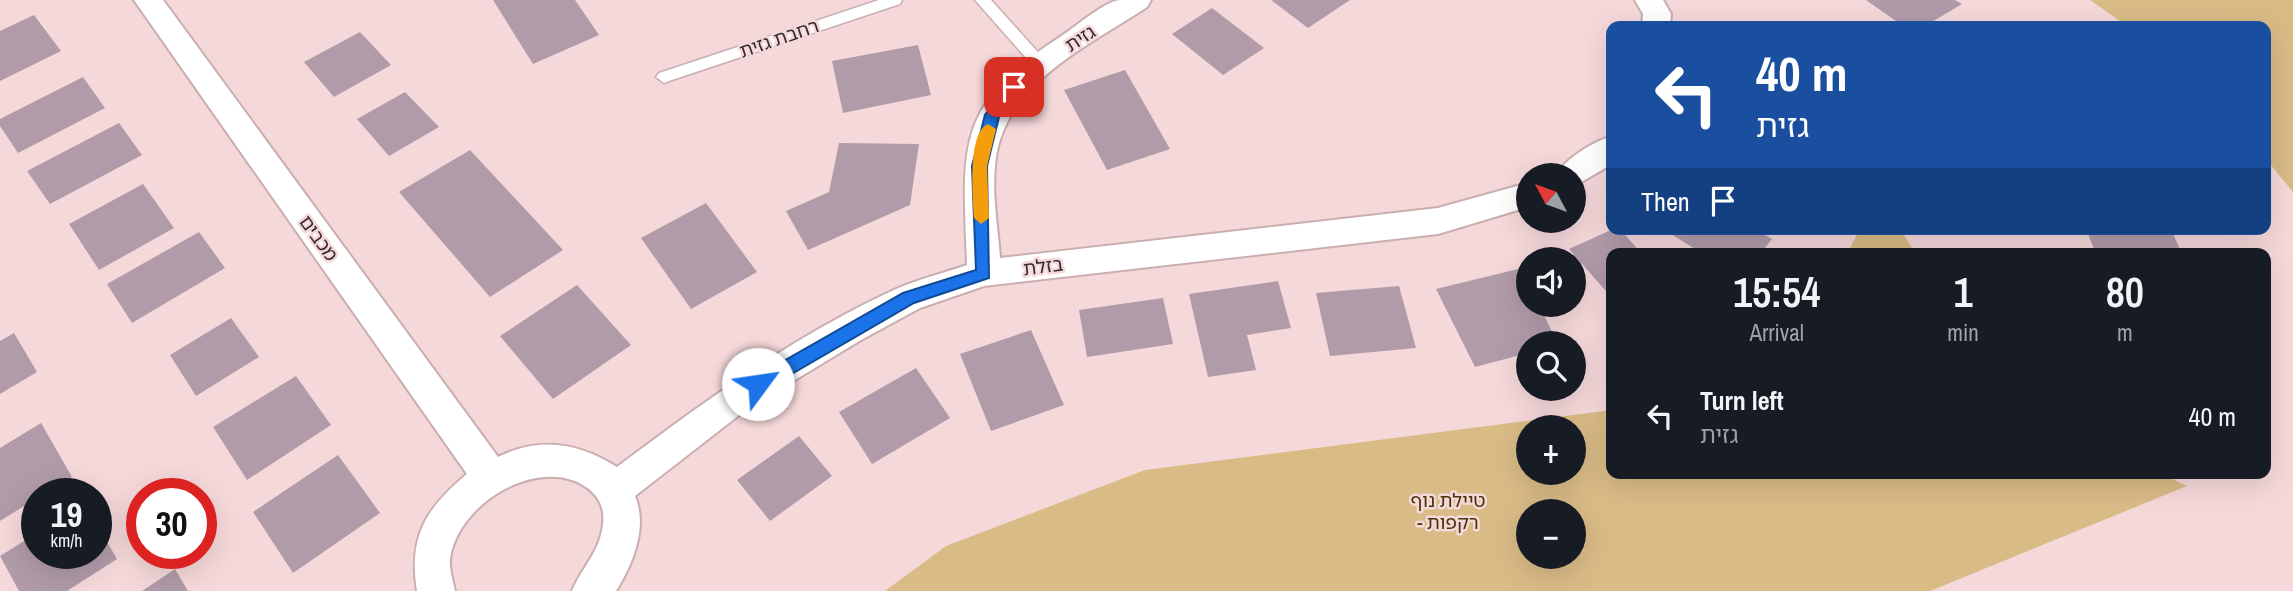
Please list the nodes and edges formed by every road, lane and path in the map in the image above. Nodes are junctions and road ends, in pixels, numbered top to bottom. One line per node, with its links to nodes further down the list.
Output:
1 (148, 0): 13 (street, מכבים)
2 (895, 0): 8 (lane, רחבת גזית)
3 (982, 0): 7 (lane)
4 (1137, 0): 7 (street, גזית)
5 (1649, 0): 6 (street)
6 (1656, 21)
7 (1040, 64): 12 (street, גזית)
8 (664, 77)
9 (1606, 152): 10 (street)
10 (1586, 166)
11 (1516, 198): 12 (street, בזלת)
12 (984, 273): 14 (street, בזלת)
13 (491, 477): 14 (street); 15 (street)
14 (615, 490): 16 (street)
15 (436, 591)
16 (590, 591)

